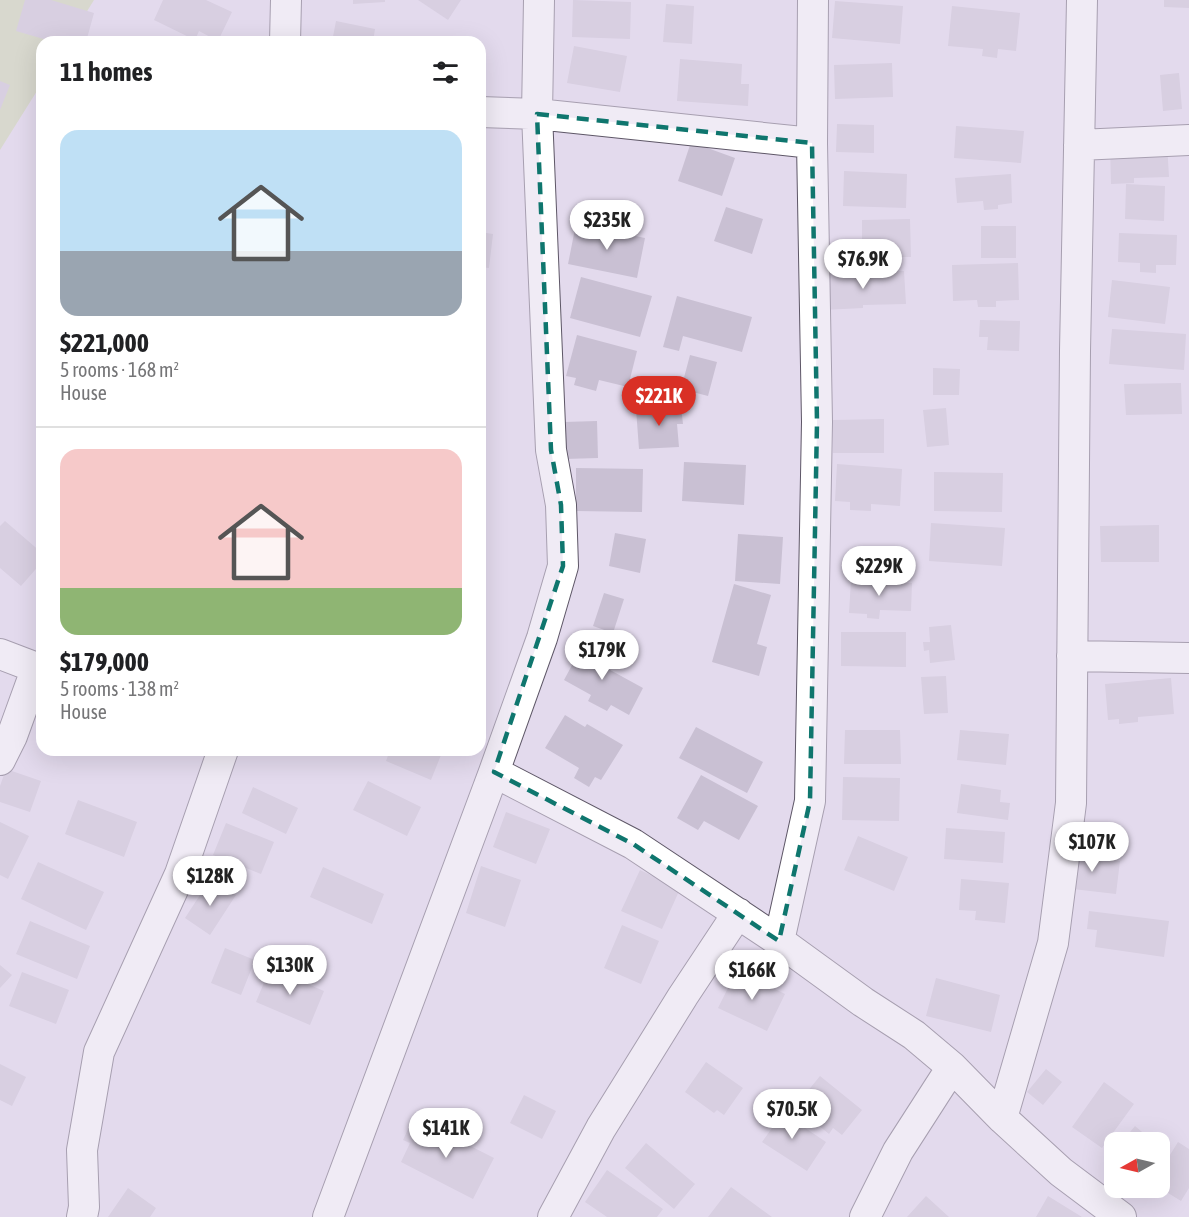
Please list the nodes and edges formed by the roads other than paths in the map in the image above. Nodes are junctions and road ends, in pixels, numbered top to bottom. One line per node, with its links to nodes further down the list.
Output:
1 (286, 0): 5 (street)
2 (539, 0): 7 (street)
3 (813, 0): 9 (street)
4 (1082, 0): 10 (street)
5 (285, 36)
6 (486, 112): 7 (street)
7 (537, 114): 9 (street); 16 (street)
8 (1189, 140): 10 (street)
9 (812, 143): 21 (street)
10 (1078, 145): 12 (street)
11 (0, 654): 14 (street)
12 (1072, 656): 13 (street); 23 (street)
13 (1189, 658)
14 (36, 667)
15 (36, 678): 18 (street)
16 (492, 741): 19 (street)
17 (221, 756): 24 (street)
18 (0, 760)
19 (494, 772): 20 (street); 25 (street)
20 (738, 914): 21 (street); 26 (street)
21 (779, 941): 22 (street)
22 (952, 1067): 23 (street); 27 (street)
23 (1002, 1119): 28 (street)
24 (82, 1217)
25 (328, 1217)
26 (552, 1217)
27 (865, 1217)
28 (1121, 1217)

